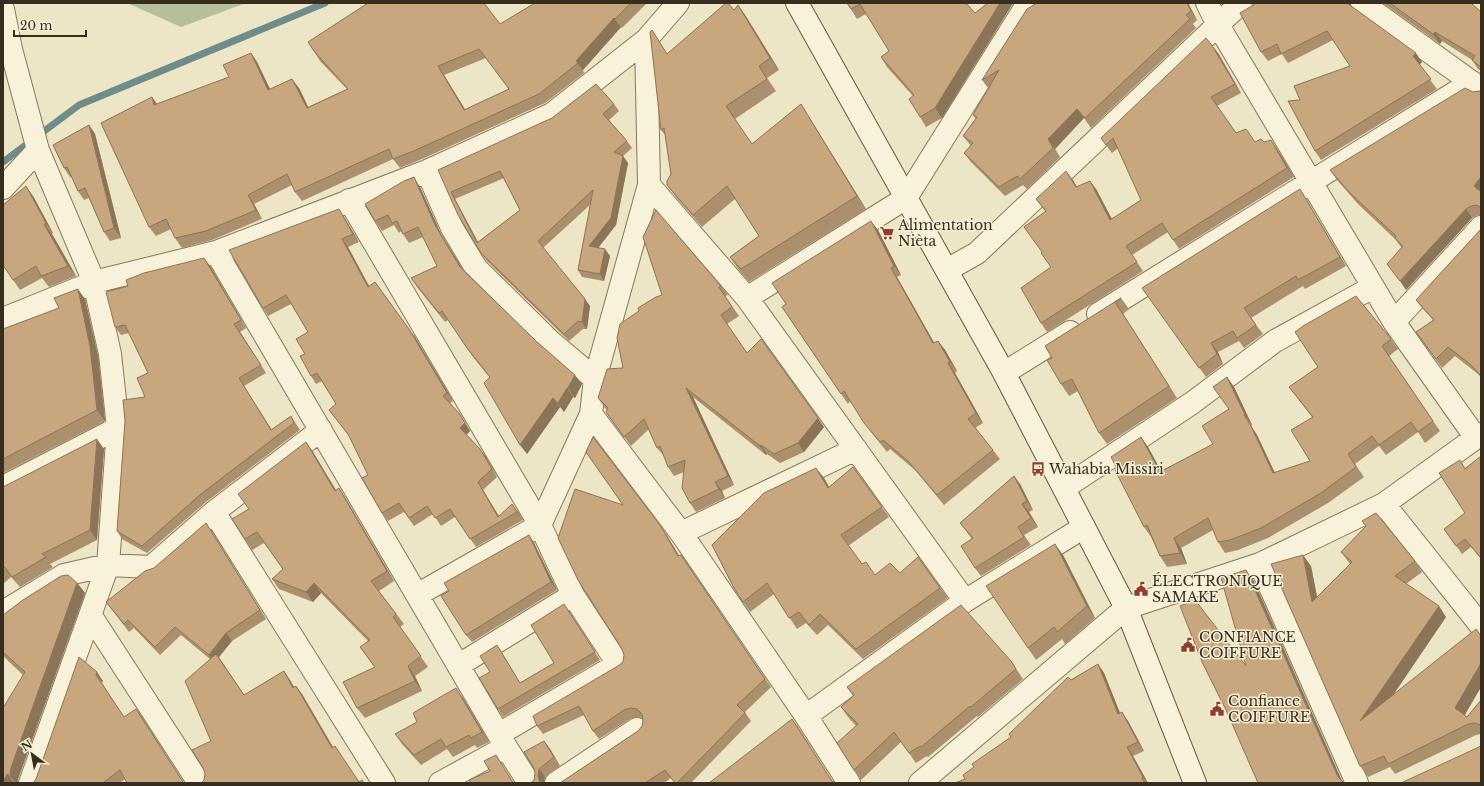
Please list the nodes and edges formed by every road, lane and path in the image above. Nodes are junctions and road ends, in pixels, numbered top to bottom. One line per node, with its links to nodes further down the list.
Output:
1 (678, 3): 9 (street)
2 (797, 3): 16 (street)
3 (1028, 3): 16 (street)
4 (1207, 3): 8 (street)
5 (1241, 3): 8 (street)
6 (1362, 3): 10 (street)
7 (3, 9): 11 (street)
8 (1218, 25): 13 (street); 20 (street)
9 (646, 40): 12 (street); 14 (street)
10 (1476, 85): 13 (street)
11 (38, 150): 15 (street); 21 (street)
12 (427, 171): 17 (street); 27 (street)
13 (1311, 181): 22 (street); 26 (street)
14 (649, 185): 23 (street); 27 (street)
15 (3, 188)
16 (906, 198): 20 (street); 23 (street)
17 (350, 200): 19 (street); 37 (street)
18 (1481, 227): 25 (street)
19 (216, 252): 21 (street); 30 (street)
20 (946, 270): 26 (street)
21 (94, 282): 24 (street); 29 (street)
22 (1373, 287): 25 (street); 34 (street)
23 (747, 298): 32 (street)
24 (3, 319)
25 (1394, 322): 31 (street)
26 (1004, 373): 34 (street)
27 (595, 379): 28 (street)
28 (591, 414): 37 (street); 39 (street)
29 (118, 428): 33 (street); 41 (street)
30 (321, 430): 36 (street); 42 (street)
31 (1478, 436): 35 (street)
32 (856, 449): 39 (street); 44 (street)
33 (3, 487)
34 (1064, 488): 38 (street)
35 (1384, 504): 40 (street); 48 (street)
36 (214, 512): 41 (street); 56 (street)
37 (540, 525): 42 (street); 43 (street)
38 (1084, 527): 44 (street); 45 (street)
39 (681, 533): 50 (street)
40 (1260, 564): 45 (street); 62 (street)
41 (108, 565): 46 (street); 47 (street)
42 (417, 595): 49 (street)
43 (573, 595): 49 (street); 52 (street)
44 (965, 601): 50 (street)
45 (1126, 608): 53 (street); 61 (street)
46 (3, 612)
47 (91, 616): 54 (street); 55 (street)
48 (1481, 626)
49 (459, 666): 52 (street)
50 (806, 716): 60 (street)
51 (637, 730): 59 (street)
52 (503, 740): 57 (street); 58 (street)
53 (1191, 782)
54 (30, 783)
55 (199, 783)
56 (384, 783)
57 (440, 783)
58 (529, 783)
59 (556, 783)
60 (849, 783)
61 (920, 783)
62 (1357, 783)

